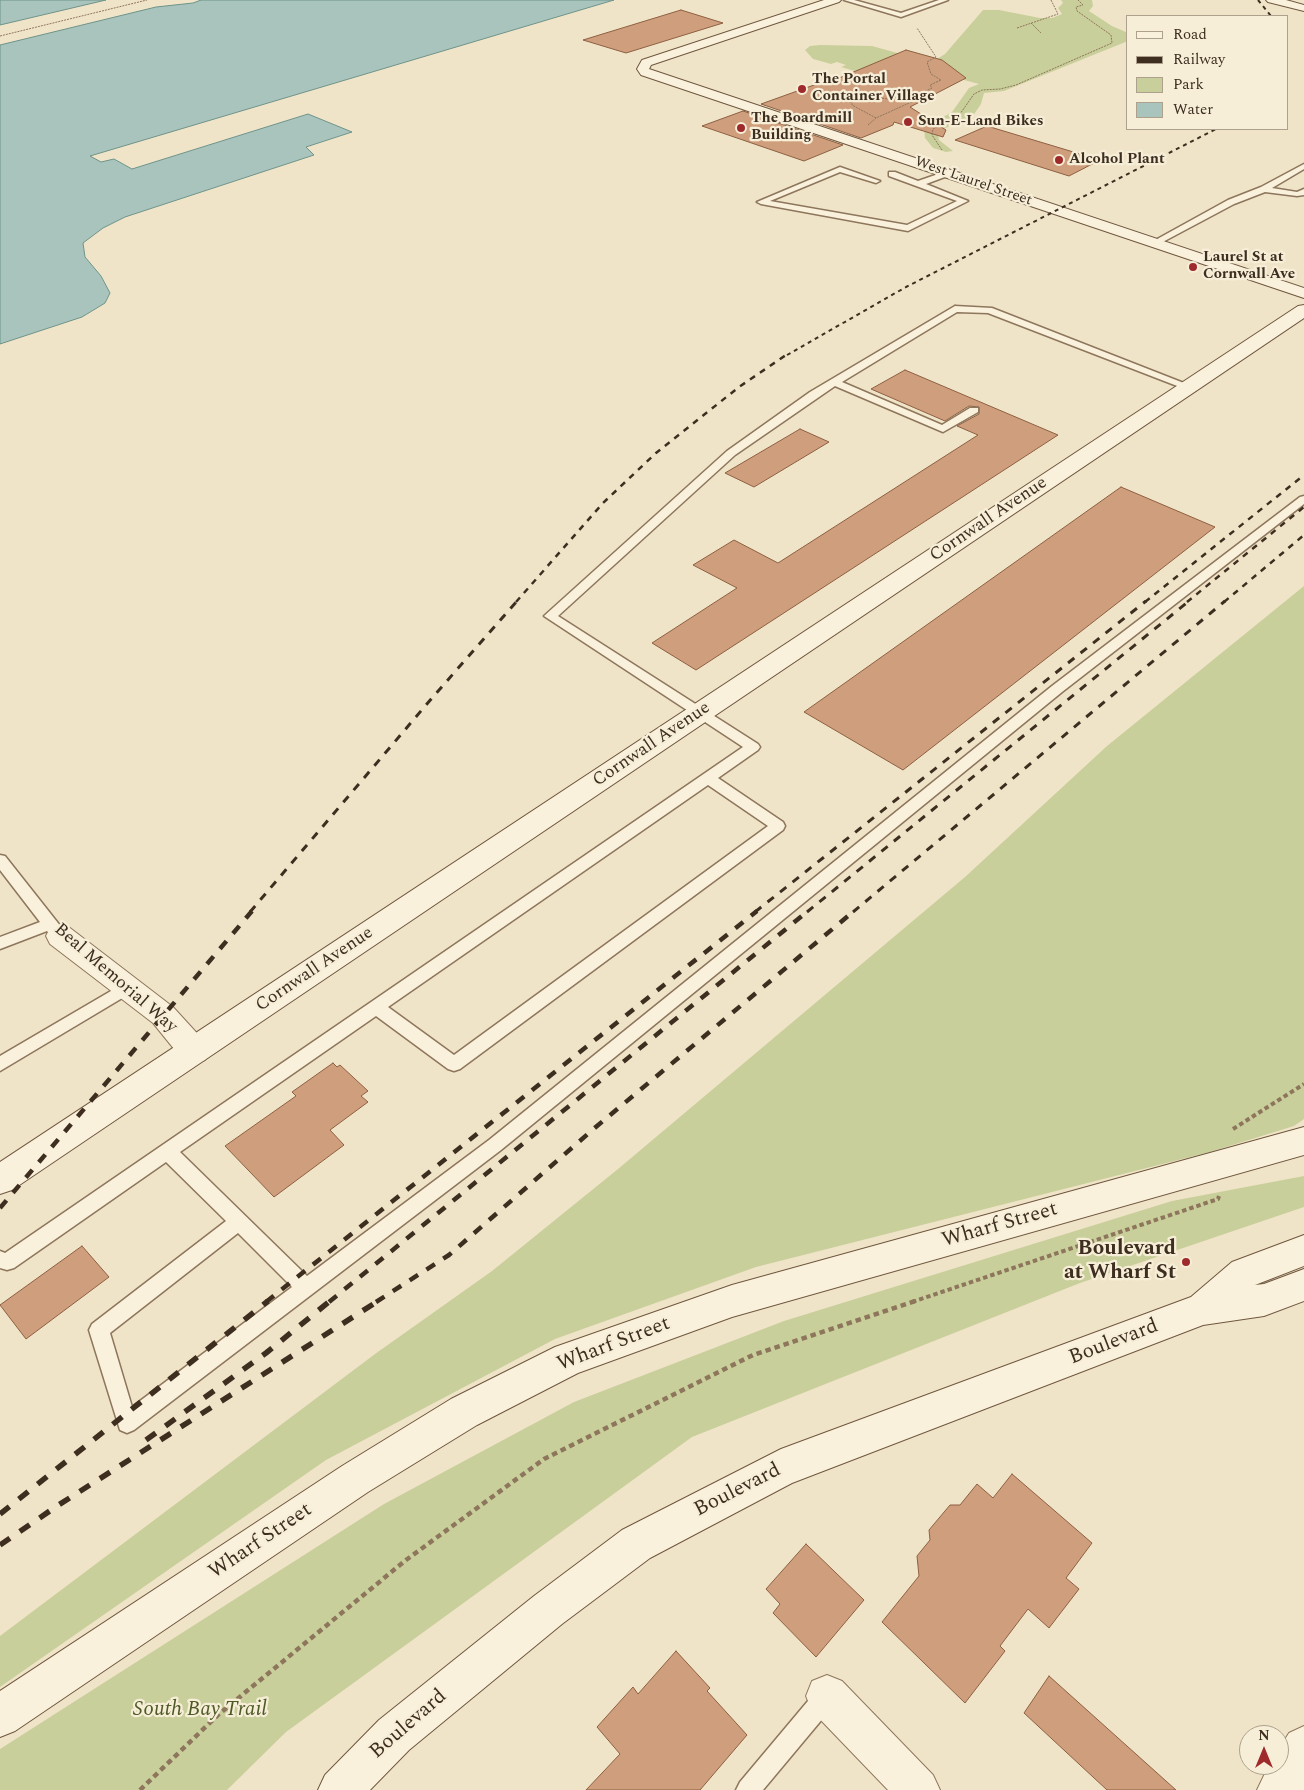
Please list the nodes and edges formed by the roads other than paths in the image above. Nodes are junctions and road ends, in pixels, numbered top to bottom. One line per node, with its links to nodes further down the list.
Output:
1 (835, 0): 8 (street, West Laurel Street)
2 (847, 0): 3 (lane)
3 (944, 0)
4 (1272, 0): 5 (street)
5 (1304, 8)
6 (1304, 166): 7 (lane)
7 (1293, 172): 10 (lane); 13 (lane)
8 (947, 173): 12 (lane); 15 (street, West Laurel Street)
9 (892, 174): 12 (lane)
10 (1304, 174)
11 (876, 181): 12 (lane)
12 (918, 184)
13 (1264, 188): 14 (lane); 15 (lane)
14 (1304, 191)
15 (1154, 243): 16 (street, West Laurel Street)
16 (1304, 293)
17 (1304, 310): 19 (street, Cornwall Avenue)
18 (834, 382): 19 (lane); 20 (lane); 22 (lane)
19 (1188, 387): 22 (street, Cornwall Avenue)
20 (974, 410)
21 (1304, 499): 38 (lane)
22 (700, 713): 23 (lane); 29 (street, Cornwall Avenue)
23 (708, 778): 28 (lane); 28 (lane)
24 (0, 860): 25 (lane, Beal Memorial Way)
25 (55, 930): 26 (lane); 27 (street, Beal Memorial Way)
26 (0, 943)
27 (128, 987): 29 (street, Beal Memorial Way); 30 (lane)
28 (376, 1007): 32 (lane)
29 (194, 1051): 33 (street, Cornwall Avenue)
30 (0, 1064)
31 (1304, 1140): 41 (street, Wharf Street)
32 (167, 1151): 34 (lane); 36 (lane)
33 (0, 1180)
34 (239, 1222): 38 (lane); 38 (lane)
35 (1304, 1250): 39 (street, Boulevard)
36 (0, 1259)
37 (1304, 1285): 39 (street, Boulevard)
38 (305, 1287)
39 (1203, 1309): 43 (street, Boulevard)
40 (827, 1696): 44 (lane); 45 (street)
41 (0, 1716)
42 (1304, 1748): 46 (street)
43 (340, 1790)
44 (748, 1790)
45 (918, 1790)
46 (1280, 1790)

